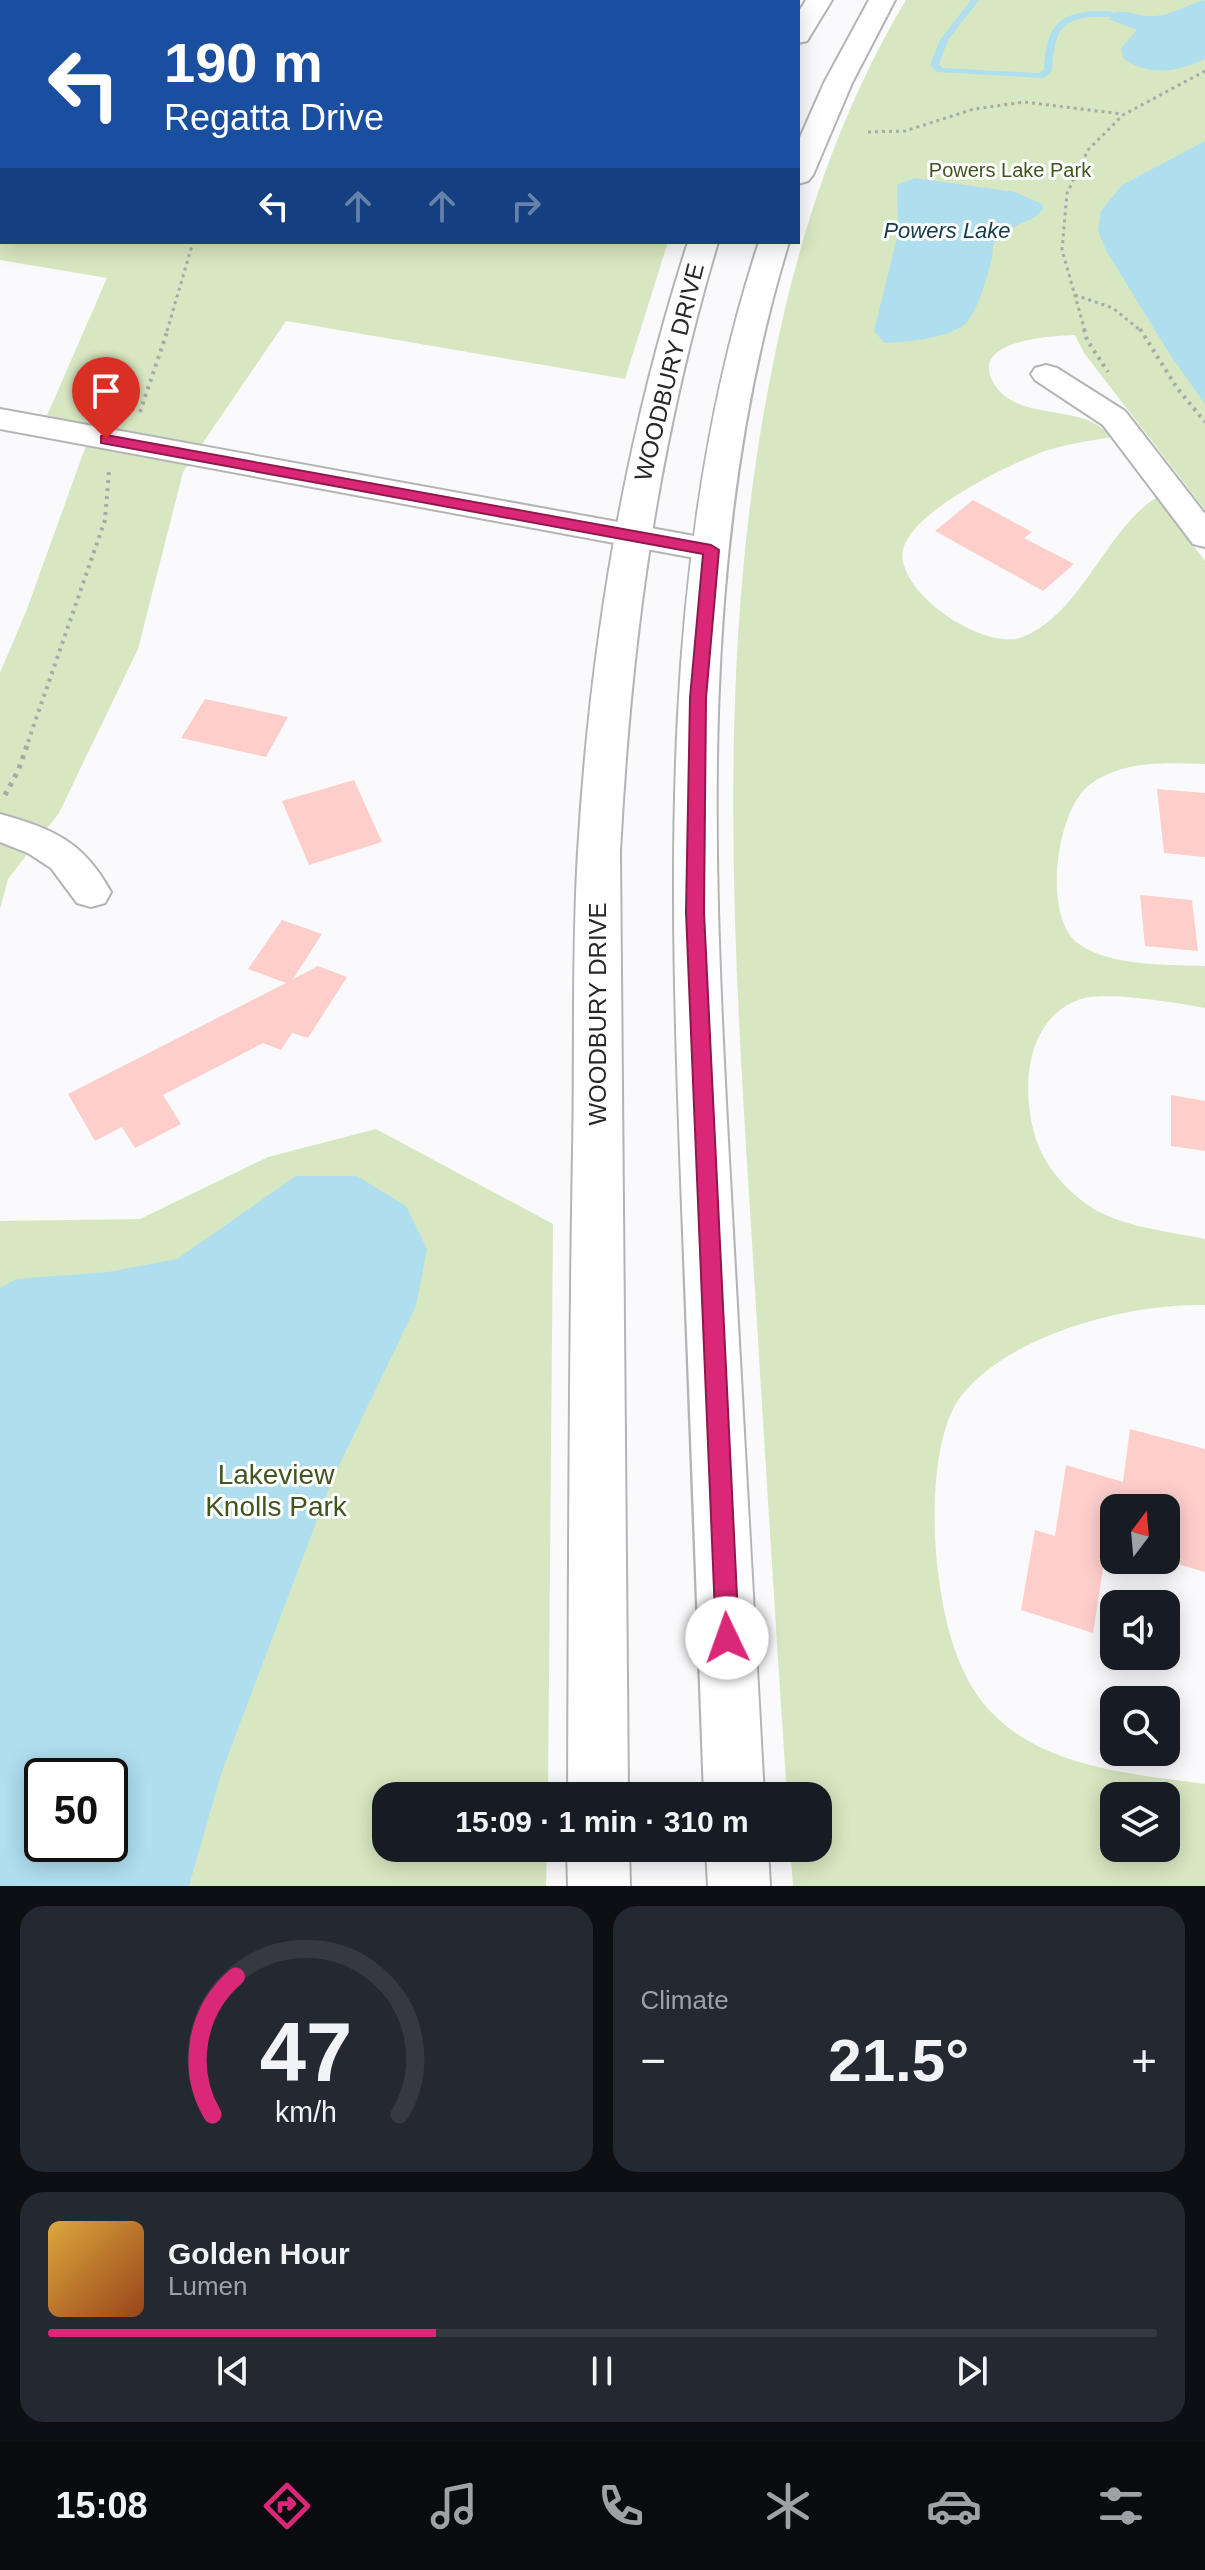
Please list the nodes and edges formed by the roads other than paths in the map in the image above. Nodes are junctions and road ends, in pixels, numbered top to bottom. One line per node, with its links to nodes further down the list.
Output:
1 (819, 0): 3 (main road)
2 (882, 0): 4 (main road)
3 (800, 32)
4 (800, 170)
5 (702, 244): 9 (main road, WOODBURY DRIVE)
6 (773, 244): 11 (main road)
7 (1046, 374): 10 (street)
8 (0, 419): 9 (street)
9 (631, 535): 11 (street); 14 (main road, WOODBURY DRIVE)
10 (1205, 536)
11 (711, 550): 15 (main road)
12 (2, 812): 13 (street)
13 (91, 892)
14 (598, 1782)
15 (733, 1782)
16 (598, 1862): 18 (main road)
17 (738, 1862): 19 (main road)
18 (599, 1886)
19 (739, 1886)

